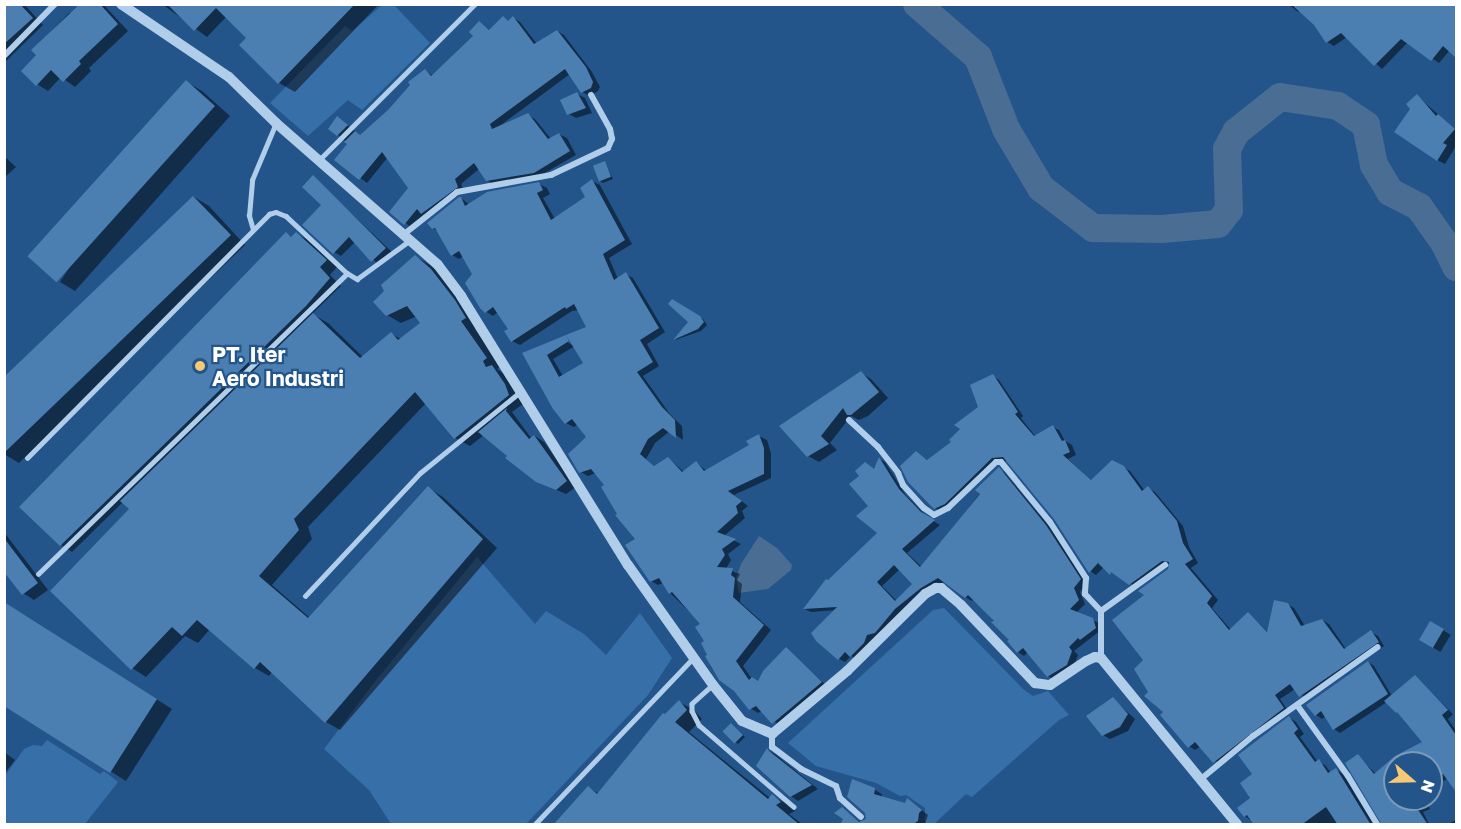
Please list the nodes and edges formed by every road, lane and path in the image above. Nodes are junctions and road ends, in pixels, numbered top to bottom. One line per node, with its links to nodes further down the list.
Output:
1 (55, 4): 4 (street)
2 (121, 4): 6 (street)
3 (475, 4): 7 (lane)
4 (4, 57)
5 (591, 95): 9 (street)
6 (276, 123): 7 (street); 8 (lane)
7 (318, 161): 9 (street)
8 (253, 230): 10 (lane); 13 (lane)
9 (405, 238): 10 (lane); 11 (street)
10 (347, 273): 15 (lane)
11 (520, 392): 16 (lane); 19 (street)
12 (849, 420): 17 (street)
13 (27, 458)
14 (1164, 565): 17 (street)
15 (38, 574)
16 (305, 596)
17 (1101, 611): 20 (street)
18 (1378, 647): 22 (street)
19 (694, 657): 21 (street); 27 (lane)
20 (1101, 658): 23 (street); 24 (street)
21 (713, 685): 23 (street); 25 (lane)
22 (1297, 705): 24 (street); 29 (street)
23 (772, 734): 26 (street)
24 (1200, 779): 28 (street)
25 (794, 807)
26 (861, 817)
27 (535, 825)
28 (1237, 825)
29 (1377, 825)

